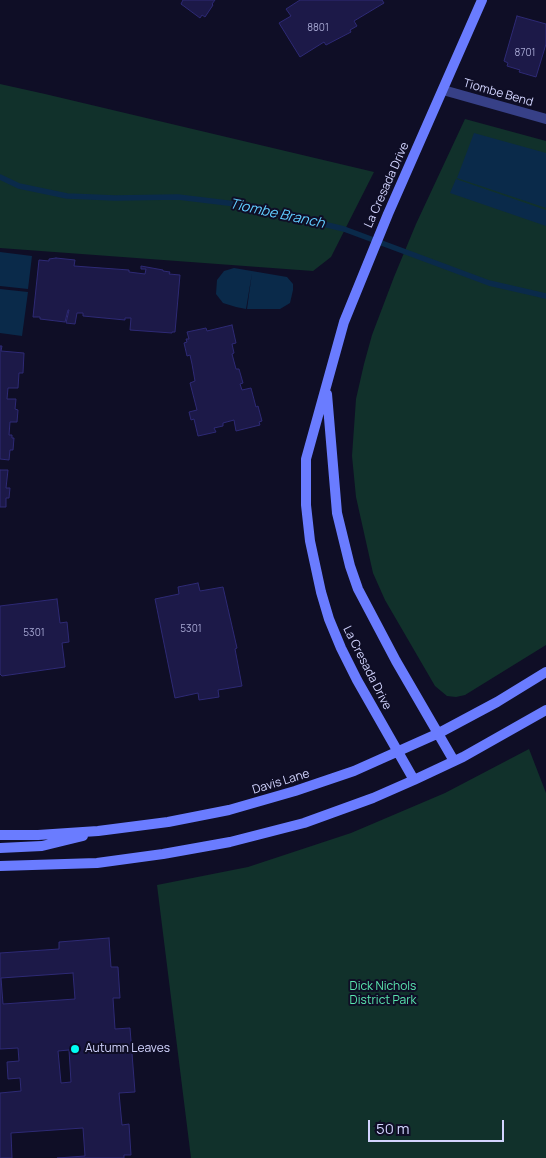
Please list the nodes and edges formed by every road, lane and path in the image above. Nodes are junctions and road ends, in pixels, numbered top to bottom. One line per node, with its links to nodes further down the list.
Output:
1 (482, 0): 2 (main road, La Cresada Drive)
2 (443, 90): 3 (street, Tiombe Bend); 4 (main road, La Cresada Drive)
3 (546, 119)
4 (327, 385): 7 (main road, La Cresada Drive); 8 (main road, La Cresada Drive)
5 (546, 672): 7 (main road, Davis Lane)
6 (546, 710): 9 (main road)
7 (439, 733): 8 (main road, Davis Lane); 9 (main road, La Cresada Drive)
8 (398, 752): 10 (main road, La Cresada Drive); 11 (main road, Davis Lane)
9 (454, 761): 10 (main road)
10 (414, 780): 14 (main road)
11 (98, 831): 12 (main road, Davis Lane); 13 (main road)
12 (0, 834)
13 (0, 848)
14 (0, 866)

